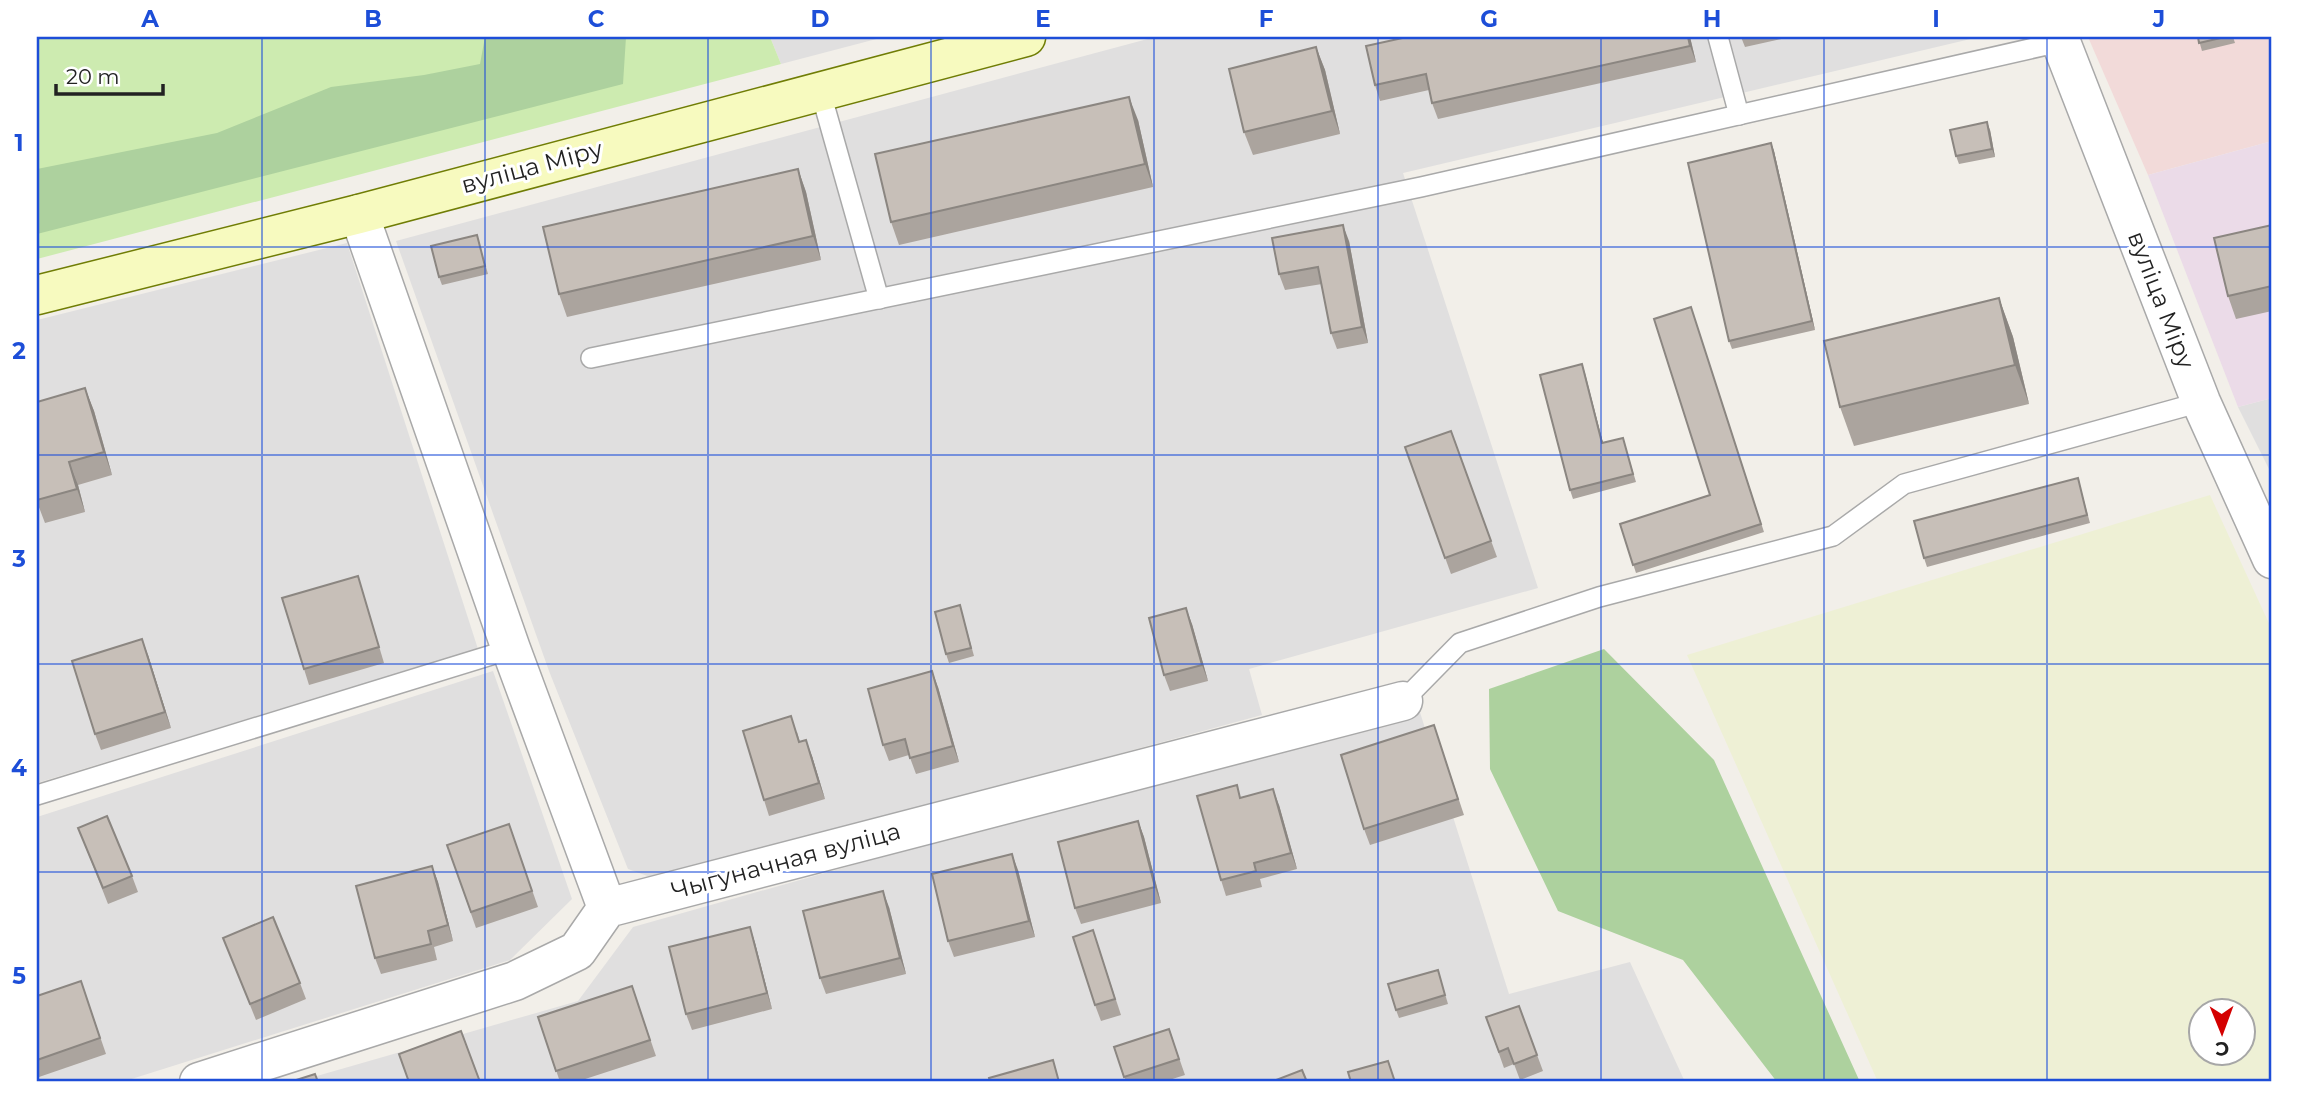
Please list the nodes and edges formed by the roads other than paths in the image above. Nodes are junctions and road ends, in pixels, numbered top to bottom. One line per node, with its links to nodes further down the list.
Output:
1 (1026, 37): 4 (street, вуліца Міру)
2 (1718, 37): 5 (lane)
3 (2060, 39): 5 (lane); 10 (street, вуліца Міру)
4 (820, 90): 6 (street, вуліца Міру); 8 (lane)
5 (1739, 115): 8 (lane)
6 (359, 214): 7 (street, вуліца Міру); 12 (street)
7 (37, 295)
8 (879, 299): 9 (lane)
9 (591, 358)
10 (2201, 402): 11 (street, вуліца Міру); 13 (lane)
11 (2272, 559)
12 (510, 649): 14 (lane); 15 (street)
13 (1403, 701): 15 (street, Чыгуначная вуліца)
14 (37, 795)
15 (607, 908): 16 (street)
16 (199, 1082)

